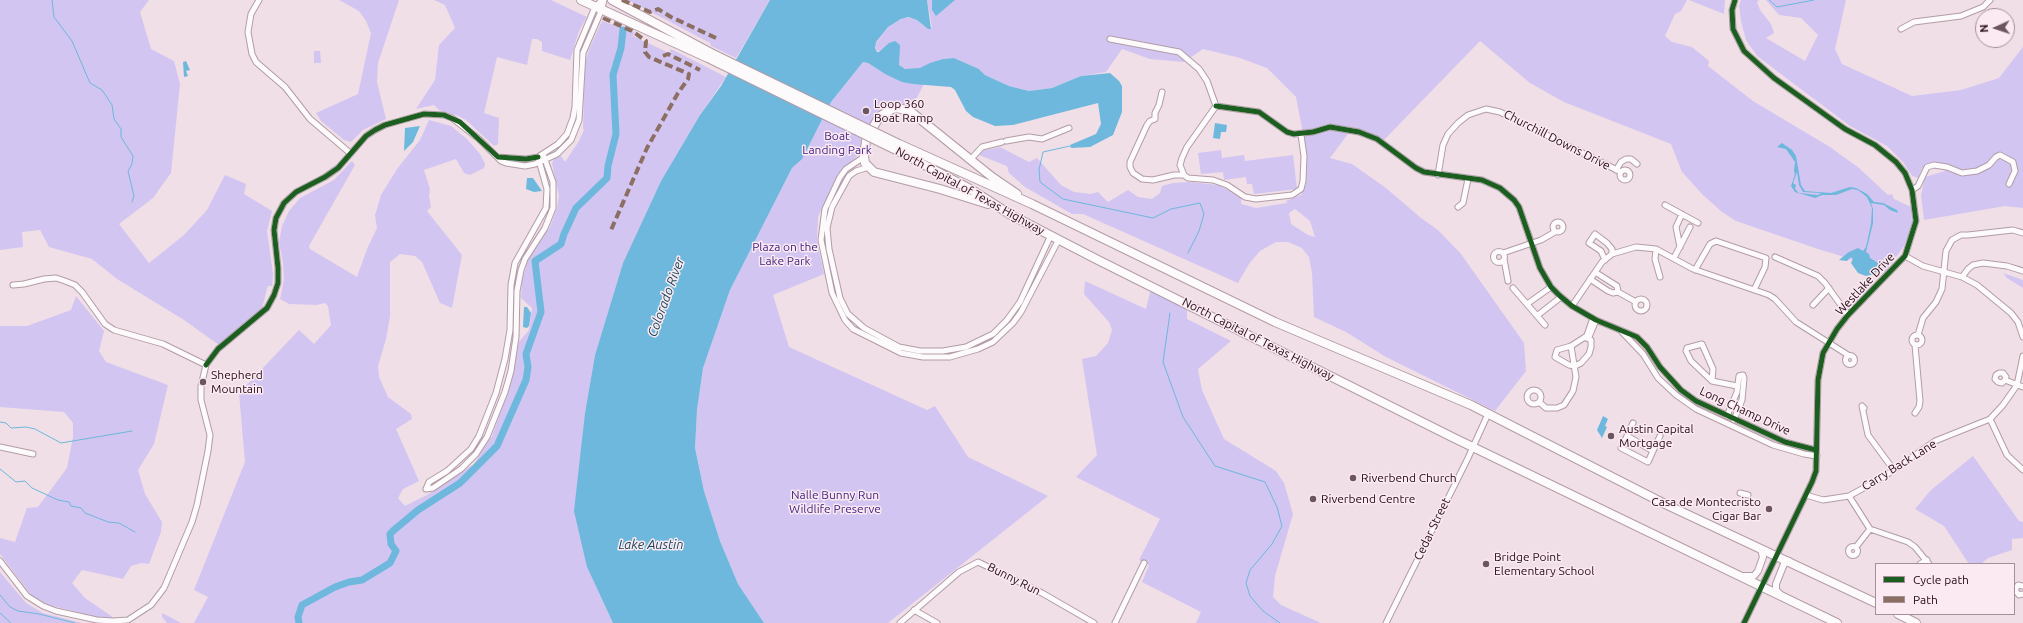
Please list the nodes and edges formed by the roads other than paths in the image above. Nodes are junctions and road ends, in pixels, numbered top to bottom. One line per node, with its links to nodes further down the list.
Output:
1 (259, 0): 20 (street)
2 (582, 0): 7 (highway, North Capital of Texas Highway)
3 (603, 0): 7 (street)
4 (612, 0): 10 (highway, North Capital of Texas Highway)
5 (1735, 0): 32 (street, Westlake Drive)
6 (1990, 0): 8 (street)
7 (599, 8): 10 (highway, North Capital of Texas Highway); 13 (street); 14 (street)
8 (1901, 29)
9 (1110, 39): 12 (street)
10 (709, 56): 19 (highway, North Capital of Texas Highway, bridge)
11 (1162, 92): 28 (street)
12 (1216, 106): 17 (street); 28 (street)
13 (575, 107): 14 (street); 23 (street)
14 (581, 107): 23 (street)
15 (874, 126): 24 (highway)
16 (1069, 128): 24 (street)
17 (1301, 135): 28 (street); 29 (street, Long Champ Drive)
18 (866, 141): 21 (highway)
19 (897, 147): 33 (highway, North Capital of Texas Highway); 36 (highway, North Capital of Texas Highway)
20 (350, 153): 22 (street); 87 (street)
21 (864, 156): 27 (highway); 65 (street)
22 (498, 157): 23 (street); 25 (street)
23 (542, 157): 25 (street); 25 (street)
24 (970, 159): 33 (highway)
25 (540, 162)
26 (1637, 164): 29 (street, Churchill Downs Drive)
27 (869, 168): 36 (highway); 64 (street)
28 (1184, 175)
29 (1438, 175): 30 (street, Long Champ Drive)
30 (1468, 179): 35 (street); 43 (street, Long Champ Drive)
31 (2009, 184): 32 (street)
32 (1912, 190): 47 (street, Westlake Drive)
33 (1032, 204): 99 (highway, North Capital of Texas Highway)
34 (1665, 205): 37 (street)
35 (1458, 207)
36 (1003, 211): 42 (highway, North Capital of Texas Highway)
37 (1682, 214): 38 (street); 44 (street)
38 (1698, 223)
39 (1690, 227): 44 (street)
40 (1555, 232): 43 (street)
41 (2023, 233): 54 (street)
42 (1055, 237): 68 (street); 71 (street); 107 (highway, North Capital of Texas Highway)
43 (1531, 244): 58 (street); 60 (street, Long Champ Drive)
44 (1680, 246): 49 (street)
45 (1656, 249): 46 (street); 49 (street); 55 (street)
46 (1612, 254): 50 (street); 50 (street)
47 (1905, 256): 54 (street); 75 (street, Westlake Drive)
48 (1775, 257): 62 (street)
49 (1674, 258): 51 (street)
50 (1605, 260): 53 (street)
51 (1695, 270): 63 (street); 63 (street)
52 (2023, 271): 56 (street)
53 (1595, 272): 57 (street); 66 (street)
54 (1944, 272): 56 (street); 98 (street)
55 (1660, 277)
56 (1962, 277): 79 (street)
57 (1590, 279): 66 (street); 73 (street)
58 (1508, 281)
59 (13, 285): 87 (street)
60 (1551, 287): 67 (street, Long Champ Drive); 70 (street)
61 (1513, 288): 70 (street)
62 (1829, 288): 72 (street); 75 (street)
63 (1754, 290): 81 (street)
64 (838, 291): 65 (street); 82 (street)
65 (832, 292): 82 (street)
66 (1618, 292): 69 (street)
67 (1561, 297): 73 (street, Long Champ Drive); 74 (street)
68 (1020, 302): 71 (street); 84 (street)
69 (1636, 302)
70 (1527, 304): 74 (street)
71 (1025, 305): 84 (street)
72 (1813, 305)
73 (1572, 306): 76 (street, Long Champ Drive)
74 (1538, 315): 77 (street)
75 (1848, 315): 81 (street, Westlake Drive)
76 (1595, 319): 78 (street, Long Champ Drive); 80 (street)
77 (1544, 325)
78 (1620, 330): 89 (street, Long Champ Drive); 90 (street, Long Champ Drive)
79 (2023, 337)
80 (1587, 338): 83 (street); 88 (street)
81 (1828, 343): 85 (street); 109 (street, Westlake Drive)
82 (888, 344): 84 (street)
83 (1571, 346): 88 (street); 88 (street)
84 (967, 350)
85 (1848, 355)
86 (2023, 356): 93 (street, Carry Back Lane)
87 (206, 366): 121 (street)
88 (1575, 366): 96 (street)
89 (1665, 373): 90 (street); 100 (street, Long Champ Drive)
90 (1658, 378): 103 (street, Long Champ Drive)
91 (2005, 380): 93 (street)
92 (1712, 381): 92 (street); 94 (street)
93 (2017, 384): 95 (street); 101 (street, Carry Back Lane)
94 (1737, 386): 100 (street); 100 (street)
95 (2023, 387)
96 (1539, 402)
97 (1864, 408): 111 (street)
98 (1915, 413)
99 (1488, 414): 107 (street, Cedar Street); 119 (highway, North Capital of Texas Highway)
100 (1730, 418): 103 (street); 109 (street, Long Champ Drive)
101 (1990, 419): 111 (street, Carry Back Lane); 112 (street)
102 (1633, 423): 104 (street)
103 (1728, 424): 109 (street, Long Champ Drive)
104 (1627, 436): 108 (street); 108 (street)
105 (1660, 436): 108 (street)
106 (0, 447): 110 (street)
107 (1473, 447): 125 (highway, North Capital of Texas Highway); 138 (street, Cedar Street)
108 (1653, 451)
109 (1816, 453): 115 (street, Westlake Drive)
110 (33, 454)
111 (1893, 469): 116 (street, Carry Back Lane)
112 (2023, 470)
113 (1740, 493): 114 (street)
114 (1748, 495)
115 (1806, 495): 116 (street, Carry Back Lane); 120 (street, Westlake Drive)
116 (1849, 496): 117 (street)
117 (1870, 529): 118 (street); 123 (street)
118 (1856, 547)
119 (1761, 549): 120 (highway); 125 (main road)
120 (1776, 557): 122 (highway); 126 (street, Westlake Drive)
121 (0, 561)
122 (1789, 561): 130 (main road); 131 (highway)
123 (1928, 562)
124 (1144, 563): 137 (street)
125 (1736, 574): 126 (highway, North Capital of Texas Highway)
126 (1761, 586): 130 (highway); 139 (street, Westlake Drive)
127 (2023, 586): 128 (street)
128 (2015, 593): 129 (street)
129 (2023, 594)
130 (1782, 597): 140 (highway)
131 (1875, 603)
132 (914, 610): 134 (street, Bunny Run); 135 (street); 136 (street, Bunny Run)
133 (1900, 615): 141 (highway)
134 (900, 623)
135 (937, 623)
136 (1094, 623)
137 (1115, 623)
138 (1386, 623)
139 (1744, 623)
140 (1838, 623)
141 (1916, 623)

